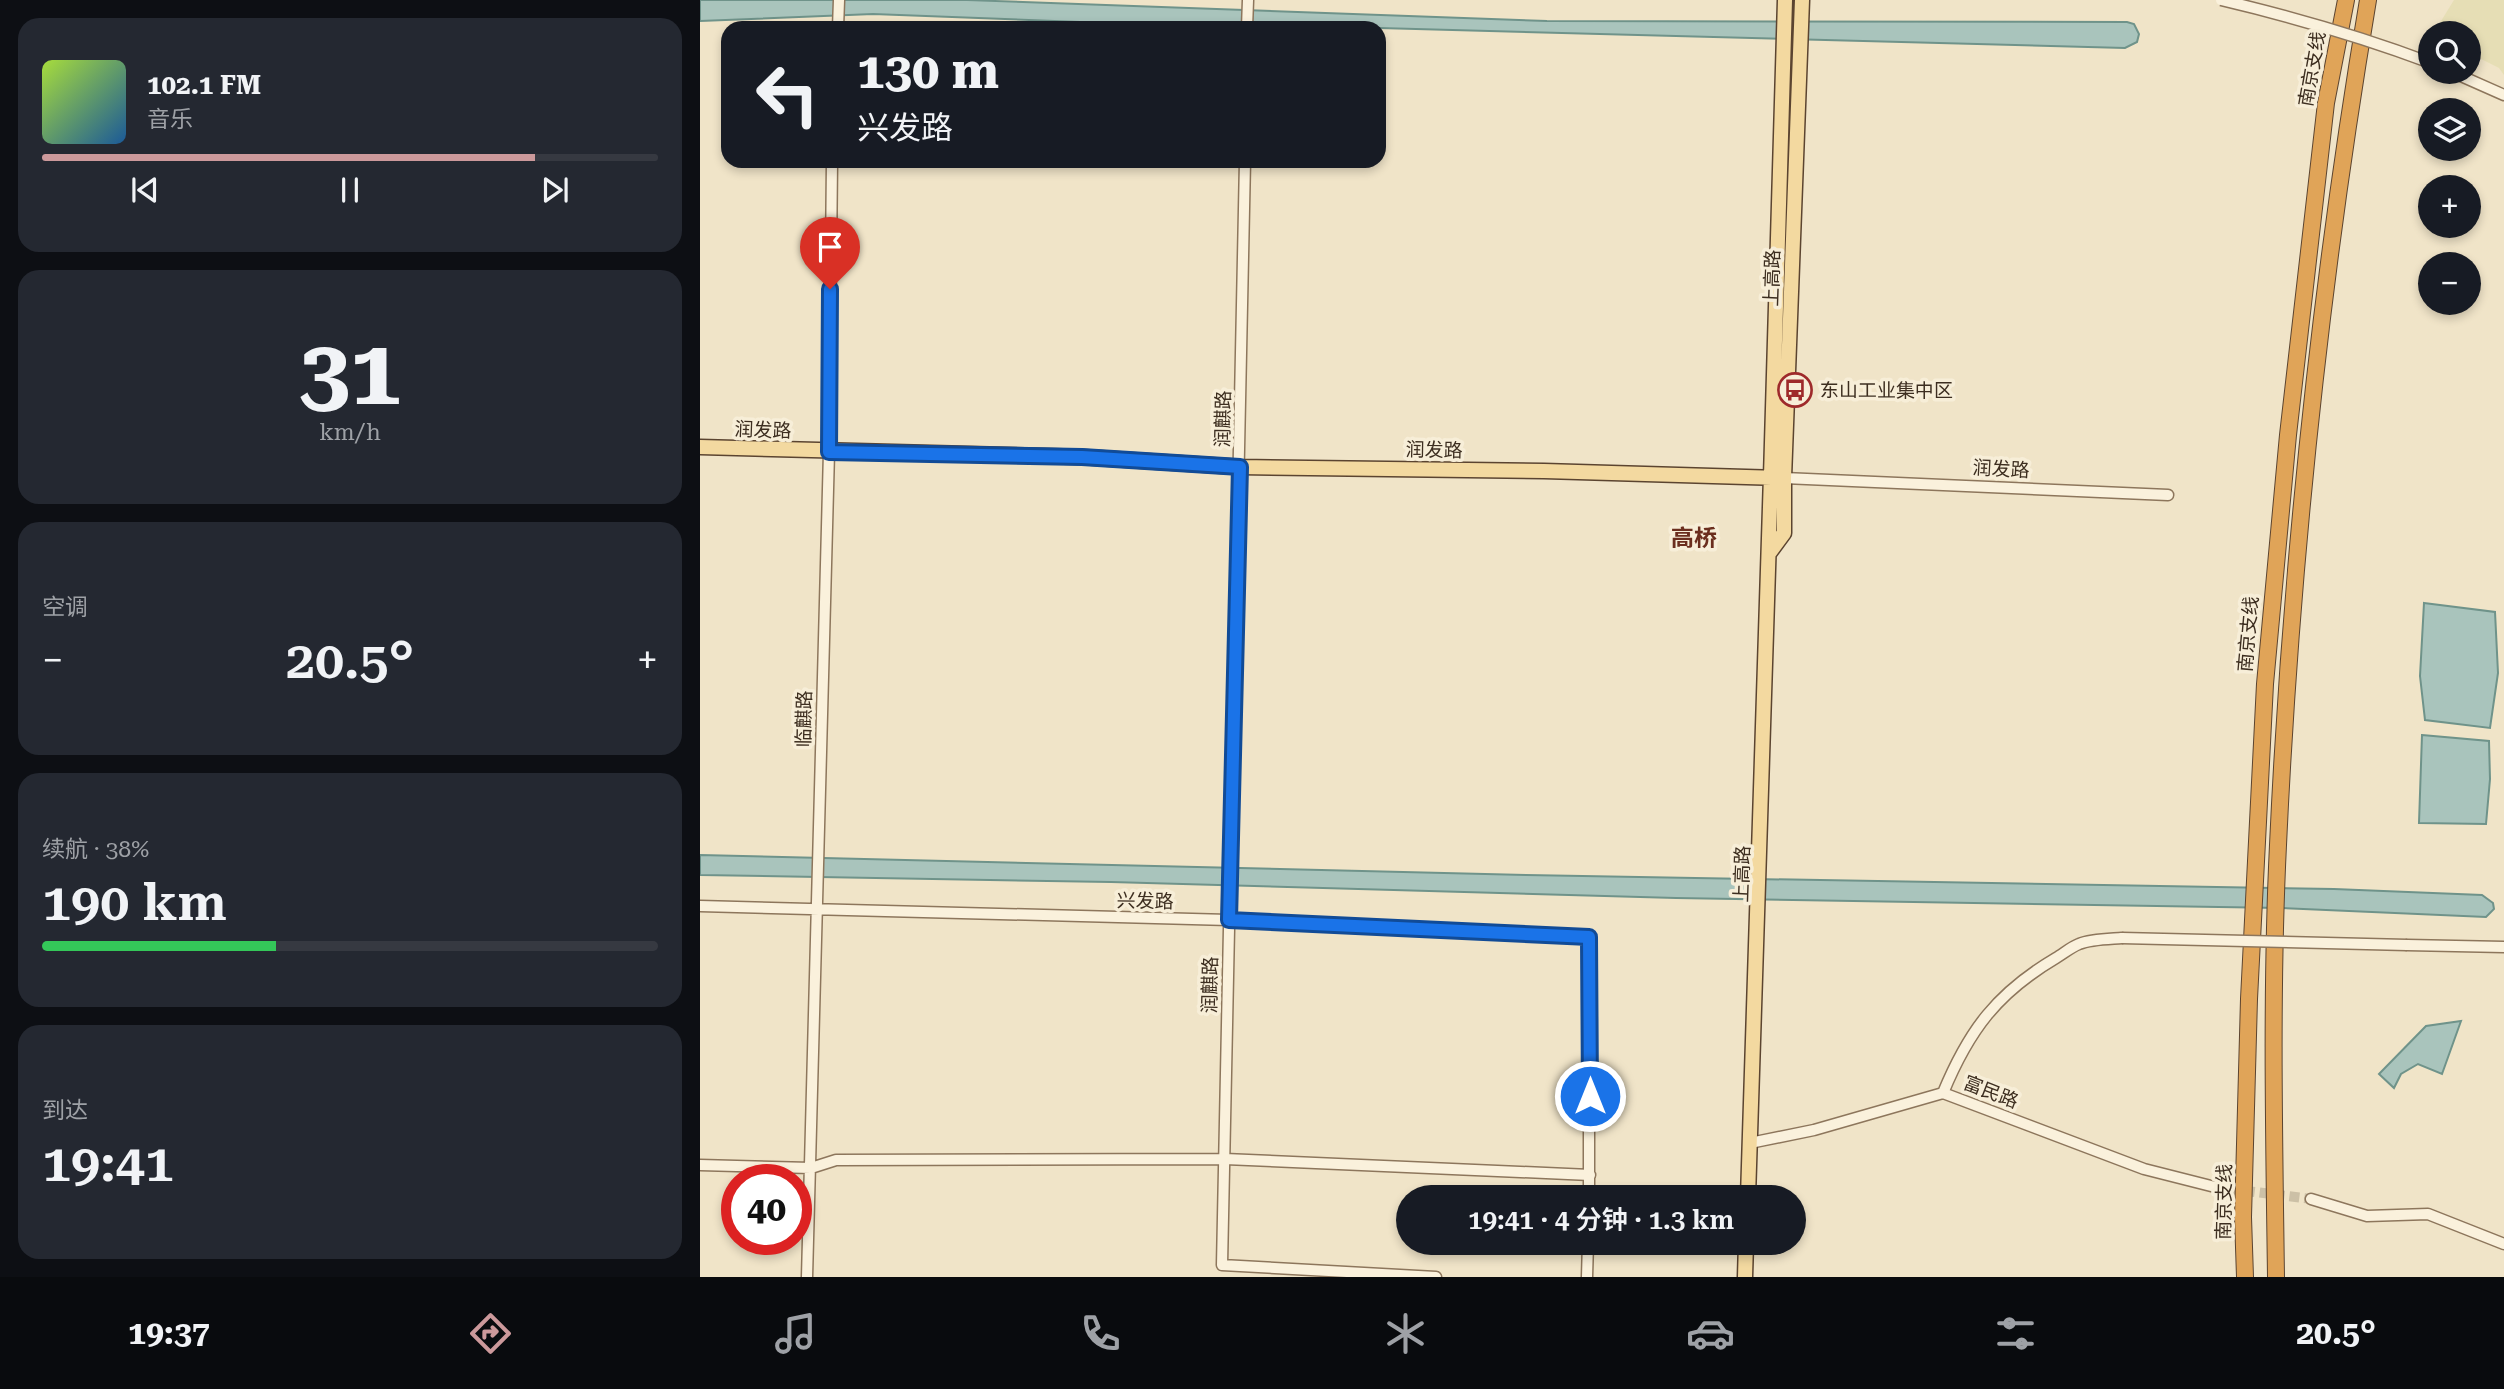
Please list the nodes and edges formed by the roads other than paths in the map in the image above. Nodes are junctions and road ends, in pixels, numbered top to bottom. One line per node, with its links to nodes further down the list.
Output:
1 (839, 0): 8 (street)
2 (1248, 0): 9 (street)
3 (1785, 0): 18 (main road, 上高路)
4 (1802, 0): 18 (main road, 上高路)
5 (2221, 0): 10 (street, bridge)
6 (2346, 0): 44 (highway, 南京支线)
7 (2368, 0): 45 (highway)
8 (838, 21)
9 (1247, 21)
10 (2418, 58)
11 (2479, 84): 12 (street)
12 (2504, 95)
13 (832, 168): 16 (street, 临麒路)
14 (1245, 168): 17 (street, 润麒路)
15 (700, 447): 16 (main road, 润发路)
16 (829, 452): 17 (main road, 润发路); 21 (street, 临麒路)
17 (1240, 467): 18 (main road, 润发路); 22 (street, 润麒路)
18 (1778, 478): 19 (street, 润发路); 25 (main road, 上高路)
19 (2168, 495)
20 (700, 906): 21 (street, 兴发路)
21 (817, 910): 22 (street, 兴发路); 27 (street, 临麒路)
22 (1229, 920): 26 (street, 润麒路); 31 (street, 兴发路)
23 (2504, 947): 24 (street, bridge)
24 (1943, 1093): 25 (street, 富民路); 34 (street, 富民路)
25 (1750, 1143): 33 (main road, 上高路)
26 (1225, 1158): 30 (street); 31 (street); 41 (street, 润麒路)
27 (810, 1164)
28 (700, 1165): 29 (street)
29 (721, 1166)
30 (812, 1167)
31 (1590, 1175): 32 (street)
32 (1590, 1185)
33 (1748, 1185)
34 (2215, 1187)
35 (2311, 1199): 36 (street)
36 (2504, 1244)
37 (808, 1255): 40 (street, 临麒路)
38 (1588, 1255): 42 (street)
39 (1746, 1255): 43 (main road)
40 (807, 1277)
41 (1436, 1277)
42 (1587, 1277)
43 (1745, 1277)
44 (2245, 1277)
45 (2276, 1277)

